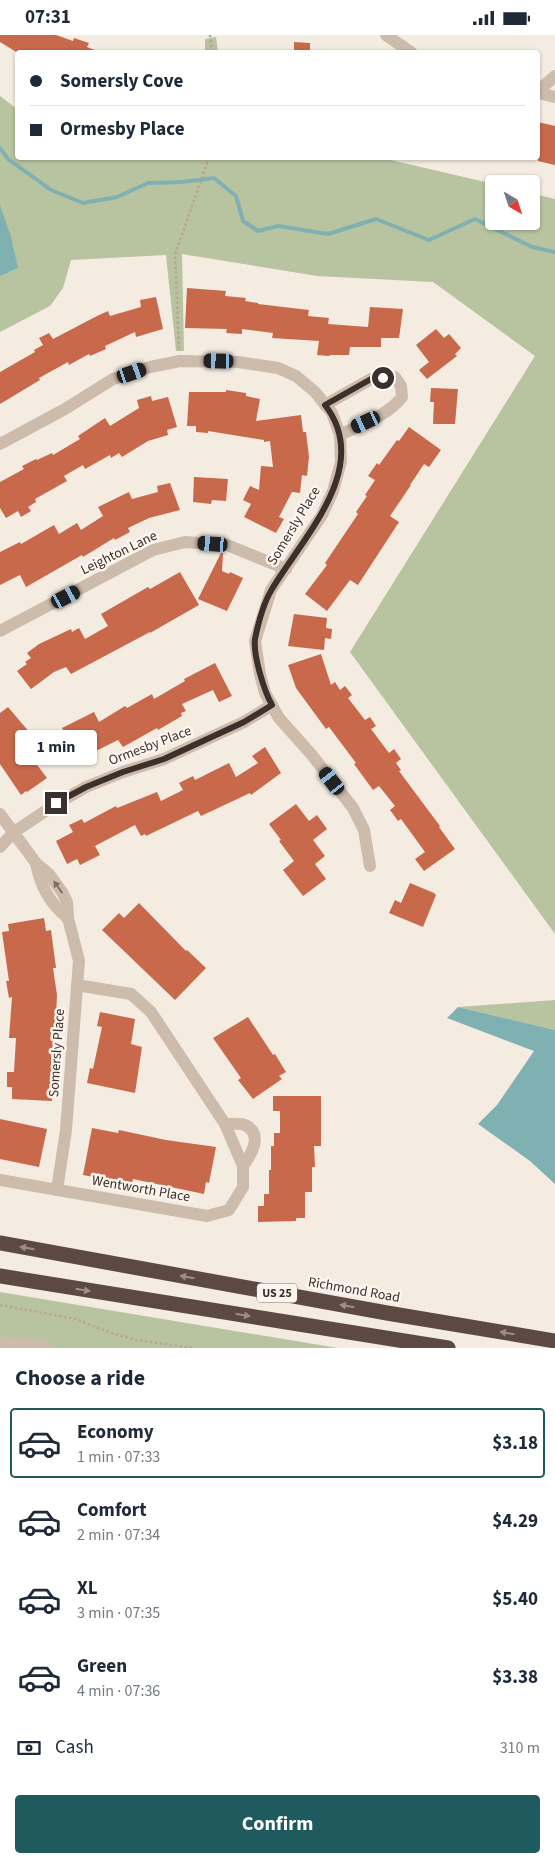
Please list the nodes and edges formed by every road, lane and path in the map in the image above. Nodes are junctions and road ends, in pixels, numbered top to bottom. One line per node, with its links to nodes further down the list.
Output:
1 (210, 35): 3 (path)
2 (386, 35): 4 (street)
3 (212, 50)
4 (408, 50)
5 (555, 76): 6 (street)
6 (540, 90)
7 (540, 93): 8 (street)
8 (555, 97)
9 (208, 160): 10 (path)
10 (180, 361): 11 (street, Somersly Place); 13 (street, Somersly Place)
11 (325, 405): 12 (street, Somersly Place); 12 (street)
12 (340, 435): 14 (street, Somersly Place)
13 (0, 444)
14 (286, 569): 15 (street, Leighton Lane); 16 (street, Somersly Place)
15 (0, 631)
16 (272, 705): 18 (street, Ormesby Place); 21 (street, Somersly Place)
17 (0, 814): 18 (street, Somersly Place)
18 (14, 832): 19 (street, Ormesby Place); 20 (street, Ormesby Place); 22 (street, Somersly Place)
19 (0, 837)
20 (0, 847)
21 (370, 866)
22 (76, 985): 23 (street, Wentworth Place); 26 (street, Somersly Place)
23 (225, 1124): 24 (street, Wentworth Place); 24 (street, Wentworth Place)
24 (243, 1166): 26 (street, Wentworth Place)
25 (0, 1180): 26 (street, Wentworth Place)
26 (57, 1190)
27 (0, 1243): 31 (highway, Richmond Road / US 25, one-way to 27)
28 (0, 1276): 34 (highway, US 25, one-way to 34)
29 (0, 1305): 33 (path)
30 (0, 1341): 32 (street)
31 (555, 1341)
32 (45, 1348)
33 (193, 1348)
34 (448, 1348)

